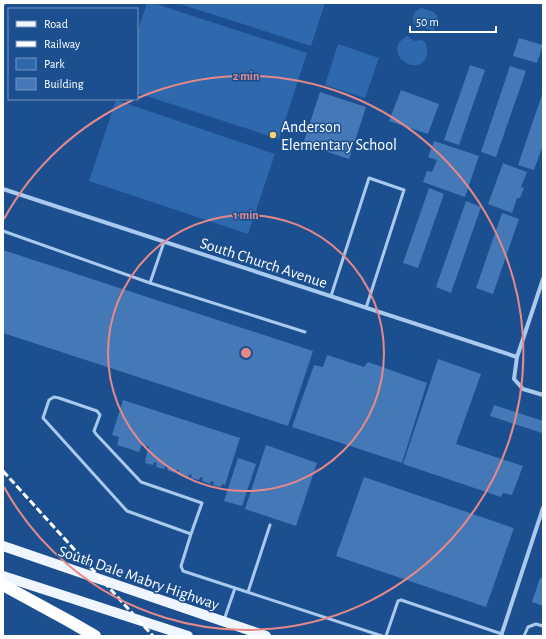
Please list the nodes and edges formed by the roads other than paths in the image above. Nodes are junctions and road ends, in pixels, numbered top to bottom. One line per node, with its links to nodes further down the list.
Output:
1 (3, 189): 3 (street, South Church Avenue)
2 (3, 231): 5 (lane)
3 (164, 242): 5 (lane); 6 (street, South Church Avenue)
4 (543, 279): 9 (street)
5 (150, 282): 8 (lane)
6 (331, 296): 7 (street, South Church Avenue); 7 (lane)
7 (366, 308): 9 (street, South Church Avenue)
8 (305, 332)
9 (517, 357): 10 (street)
10 (543, 396)
11 (543, 508): 21 (street)
12 (270, 525): 18 (lane)
13 (192, 534): 13 (lane); 17 (lane)
14 (3, 546): 19 (main road, South Dale Mabry Highway)
15 (3, 576): 23 (main road)
16 (3, 584): 22 (highway)
17 (235, 588): 18 (lane); 19 (lane)
18 (248, 592): 25 (lane)
19 (224, 622): 24 (main road, South Dale Mabry Highway)
20 (543, 626): 27 (lane)
21 (501, 635): 26 (lane)
22 (95, 636)
23 (188, 636)
24 (266, 636)
25 (382, 636)
26 (386, 636)
27 (524, 636)

